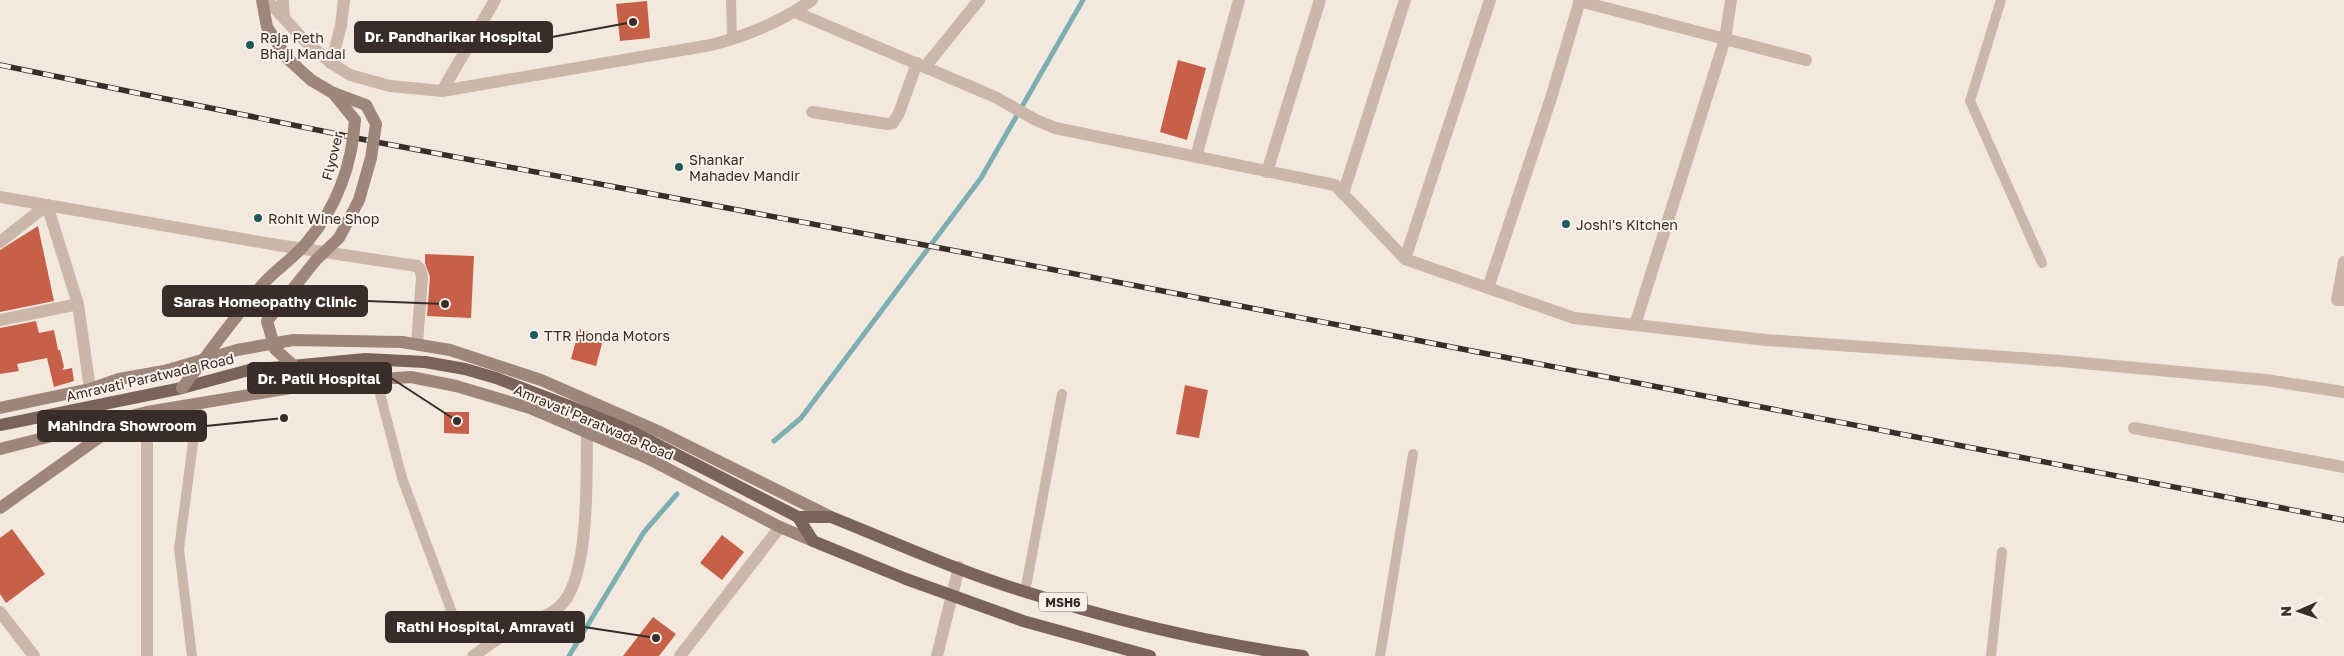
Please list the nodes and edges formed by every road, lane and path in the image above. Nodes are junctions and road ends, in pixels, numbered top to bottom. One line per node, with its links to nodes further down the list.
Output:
1 (262, 0): 24 (main road, Flyover)
2 (267, 0): 17 (street)
3 (283, 0): 17 (street)
4 (344, 0): 21 (street)
5 (495, 0): 23 (street)
6 (731, 0): 18 (lane)
7 (812, 0): 16 (street)
8 (978, 0): 22 (street)
9 (1238, 0): 26 (street)
10 (1320, 0): 27 (street)
11 (1406, 0): 28 (street)
12 (1490, 0): 32 (street)
13 (1580, 0): 19 (street); 35 (street)
14 (1731, 0): 19 (street)
15 (2001, 0): 34 (lane)
16 (795, 12): 18 (street); 22 (street)
17 (284, 18): 21 (street)
18 (732, 39): 23 (street)
19 (1726, 39): 20 (street); 39 (street)
20 (1806, 60)
21 (331, 63): 23 (street)
22 (921, 65): 25 (street); 26 (street)
23 (442, 91)
24 (334, 93): 41 (main road, Flyover, bridge); 44 (main road, Flyover, bridge)
25 (812, 112)
26 (1196, 156): 27 (street)
27 (1267, 172): 28 (street)
28 (1343, 194): 32 (street)
29 (0, 197): 30 (street)
30 (47, 205): 31 (street); 37 (street); 40 (street)
31 (0, 242)
32 (1405, 259): 35 (street)
33 (2344, 262): 36 (street)
34 (2042, 263)
35 (1488, 288): 39 (street)
36 (2344, 300)
37 (78, 304): 38 (street); 43 (street)
38 (0, 320)
39 (1635, 325): 45 (street)
40 (417, 344): 43 (main road, MSH6); 59 (main road, MSH6)
41 (294, 366): 44 (main road, Amravati Paratwada Road / MSH6); 58 (main road, Amravati Paratwada Road / MSH6)
42 (376, 378): 47 (main road, Amravati Paratwada Road / MSH6); 53 (main road, Amravati Paratwada Road / MSH6); 67 (lane)
43 (90, 388): 48 (main road, MSH6)
44 (182, 388): 51 (main road, Amravati Paratwada Road / MSH6)
45 (2344, 392)
46 (1062, 394): 64 (lane)
47 (198, 405): 49 (main road, Amravati Paratwada Road / MSH6); 70 (lane)
48 (0, 408)
49 (147, 412): 50 (main road, Amravati Paratwada Road / MSH6); 69 (street)
50 (128, 417): 54 (main road, Amravati Paratwada Road / MSH6); 57 (main road)
51 (0, 425)
52 (2134, 428): 56 (street)
53 (587, 433): 60 (main road, Amravati Paratwada Road / MSH6); 71 (street)
54 (0, 449)
55 (1413, 454): 76 (lane)
56 (2344, 467)
57 (0, 508)
58 (798, 517): 59 (main road, MSH6); 61 (main road)
59 (831, 517): 63 (main road, MSH6)
60 (780, 527): 61 (main road, Amravati Paratwada Road / MSH6); 72 (street)
61 (813, 541): 65 (main road, Amravati Paratwada Road / MSH6)
62 (2002, 552): 77 (lane)
63 (959, 567): 64 (main road, MSH6); 65 (street)
64 (1025, 592): 75 (main road, MSH6)
65 (953, 595): 73 (street); 74 (main road, Amravati Paratwada Road / MSH6)
66 (1, 614): 68 (street)
67 (457, 626)
68 (34, 656)
69 (147, 656)
70 (192, 656)
71 (473, 656)
72 (680, 656)
73 (937, 656)
74 (1150, 656)
75 (1303, 656)
76 (1380, 656)
77 (1991, 656)

